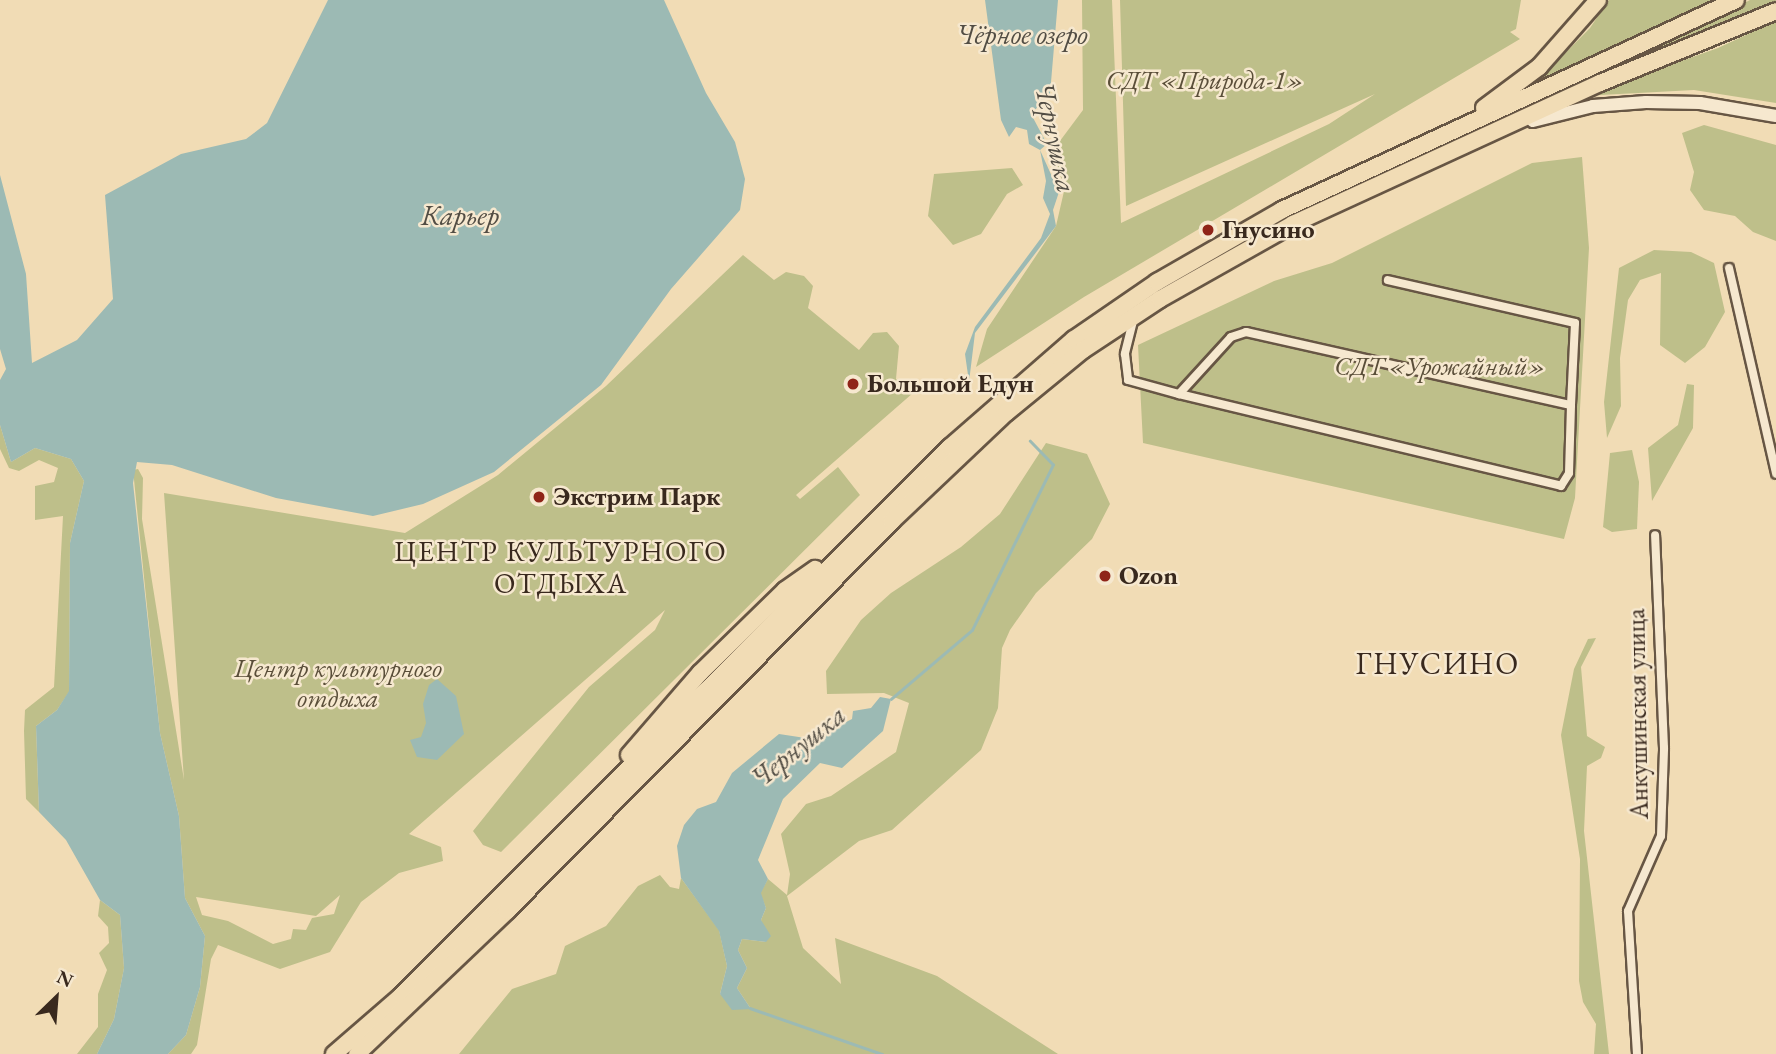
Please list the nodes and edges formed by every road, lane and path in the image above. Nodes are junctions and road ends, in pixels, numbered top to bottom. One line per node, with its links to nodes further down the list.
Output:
1 (1598, 0): 5 (highway)
2 (1736, 0): 5 (highway)
3 (1776, 11): 6 (highway)
4 (1776, 116): 6 (main road)
5 (1440, 134): 14 (highway)
6 (1450, 151): 9 (highway)
7 (1729, 268): 12 (street)
8 (1388, 280): 11 (street)
9 (1138, 313): 10 (street); 15 (highway)
10 (1179, 394): 11 (street); 11 (street)
11 (1571, 405)
12 (1776, 474)
13 (1655, 535): 16 (street, Анкушинская улица)
14 (334, 1054)
15 (357, 1054)
16 (1637, 1054)

